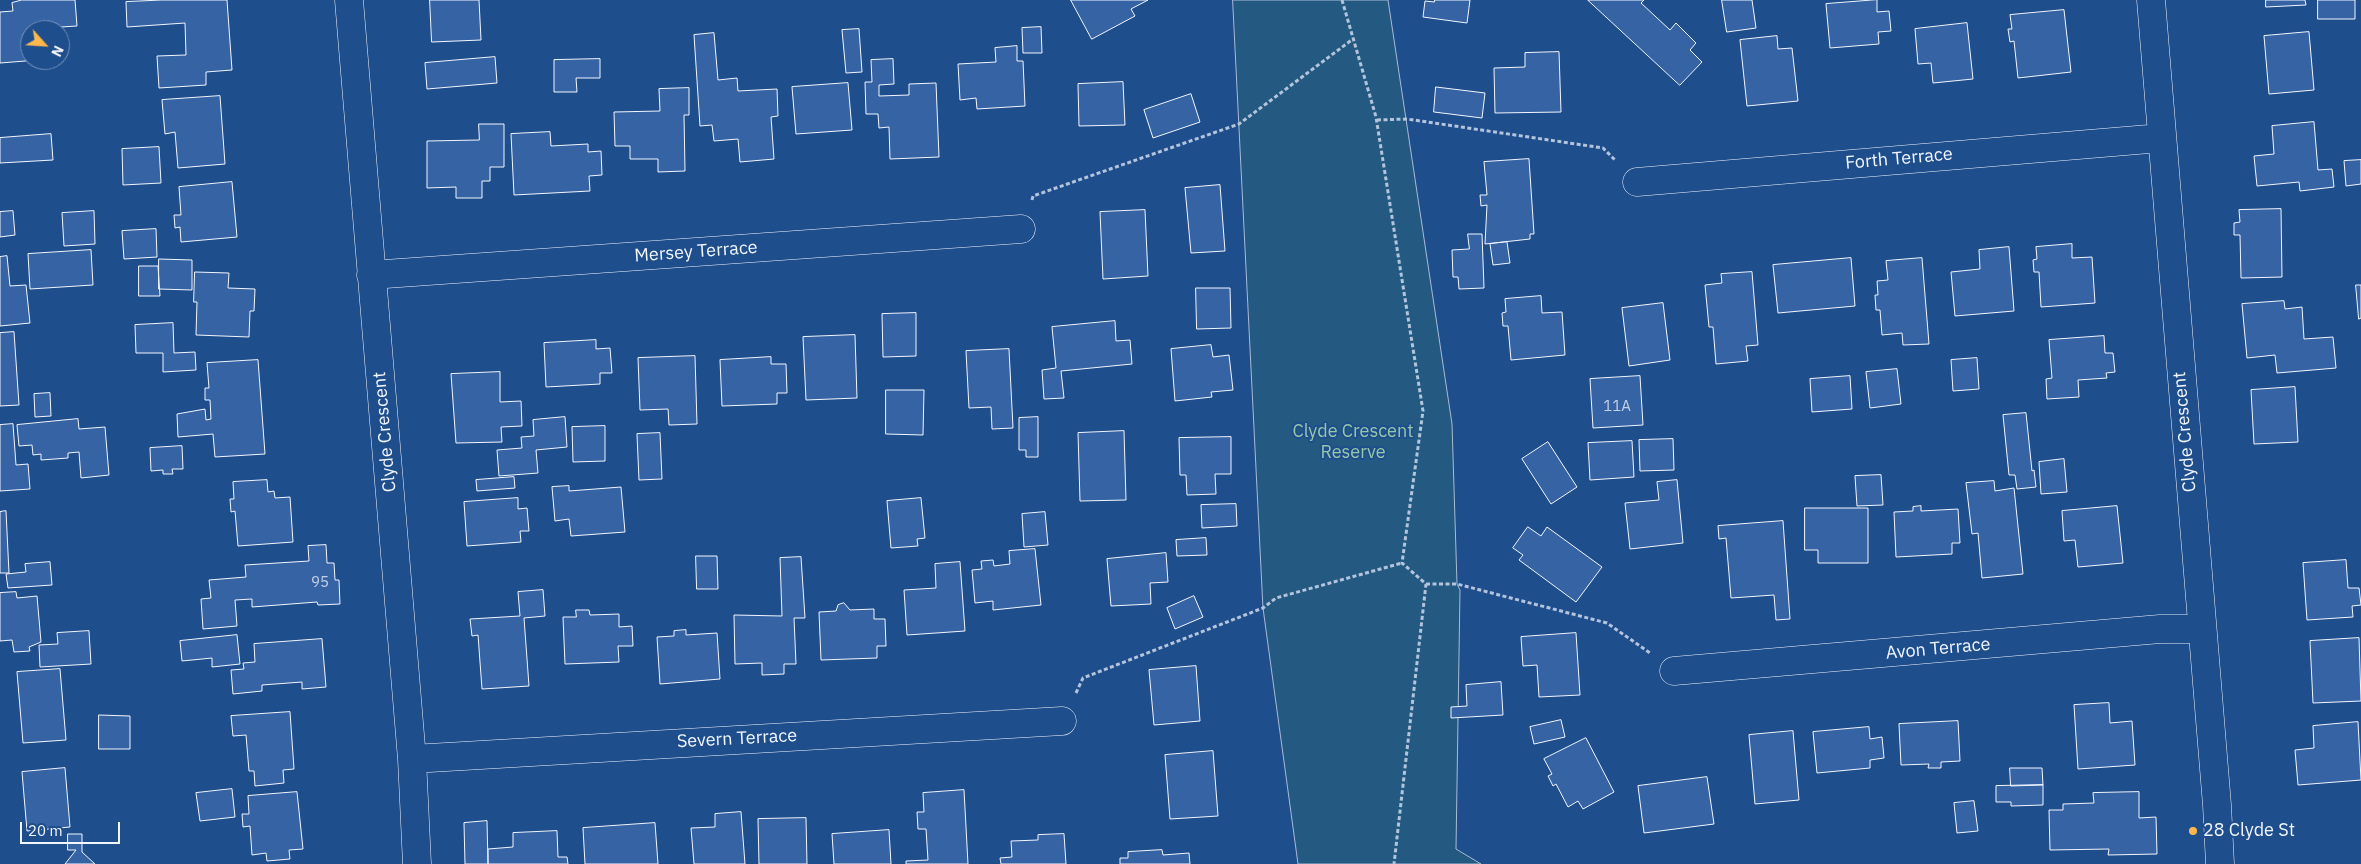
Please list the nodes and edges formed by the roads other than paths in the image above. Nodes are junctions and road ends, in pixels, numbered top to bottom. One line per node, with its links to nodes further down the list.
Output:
1 (349, 0): 6 (street, Clyde Crescent)
2 (2150, 0): 3 (street, Clyde Crescent)
3 (2161, 138): 4 (street, Forth Terrace); 7 (street, Clyde Crescent)
4 (1637, 182)
5 (1021, 229): 6 (street, Mersey Terrace)
6 (372, 275): 10 (street, Clyde Crescent)
7 (2202, 629): 8 (street, Avon Terrace); 12 (street, Clyde Crescent)
8 (1674, 672)
9 (1062, 721): 10 (street, Severn Terrace)
10 (412, 759): 11 (street, Clyde Crescent)
11 (417, 864)
12 (2220, 864)

